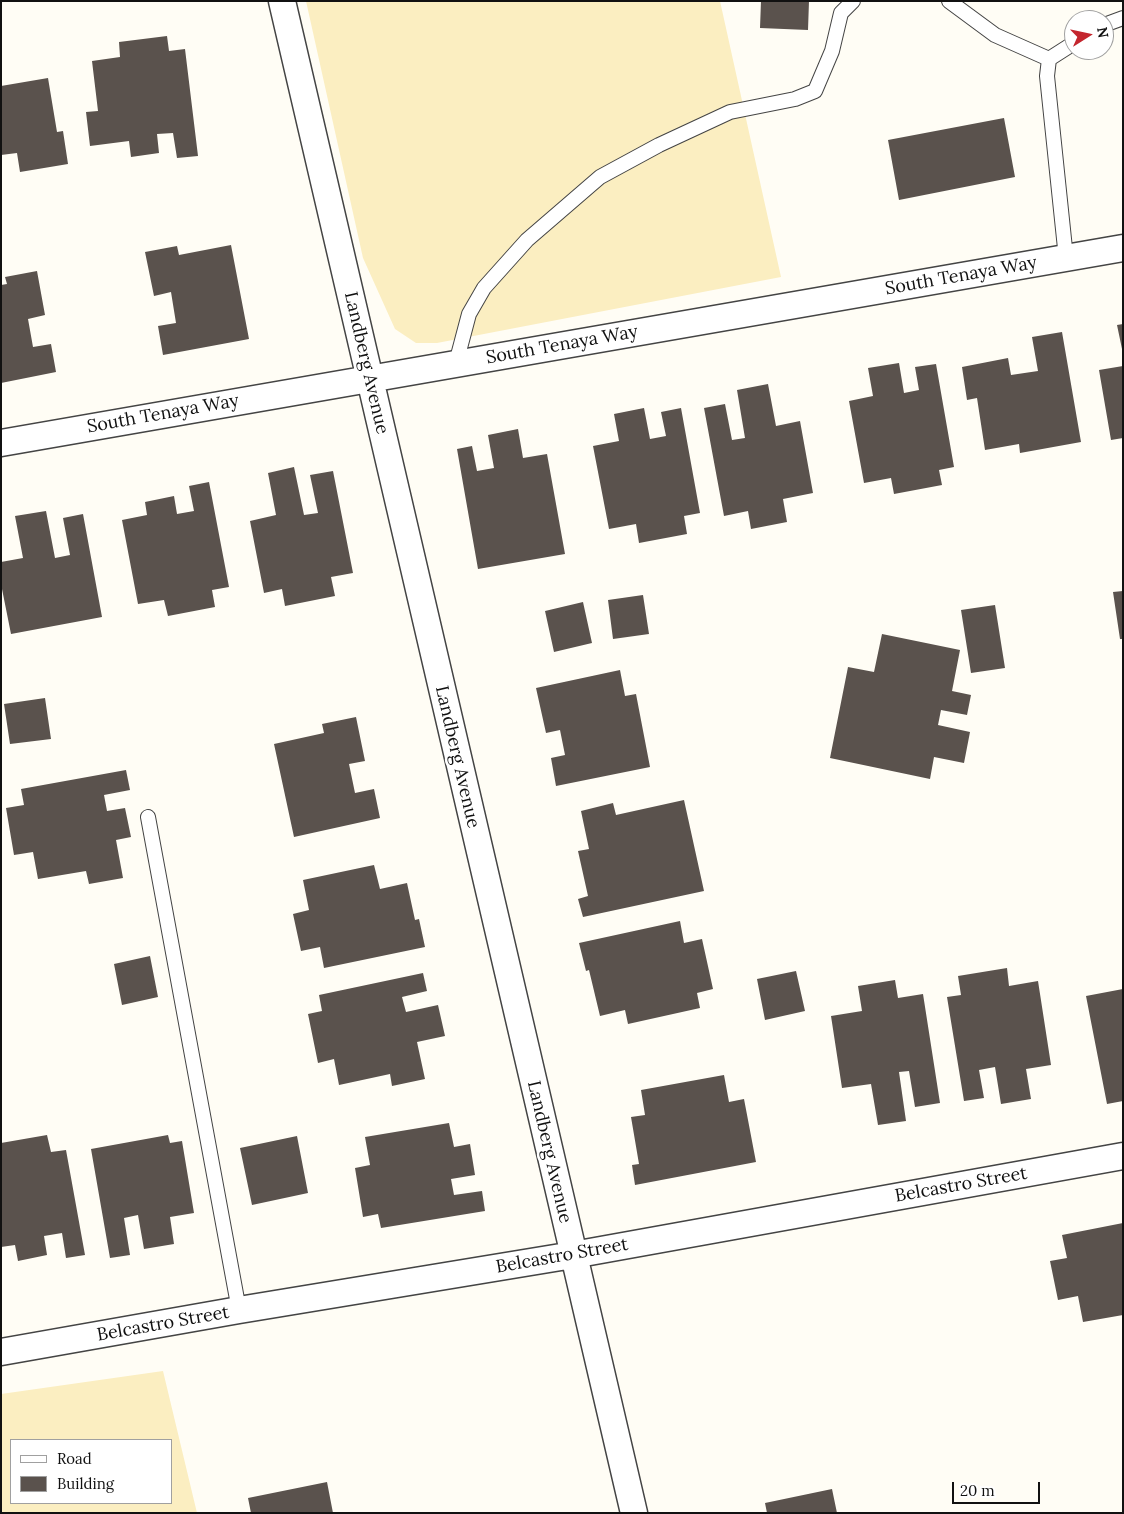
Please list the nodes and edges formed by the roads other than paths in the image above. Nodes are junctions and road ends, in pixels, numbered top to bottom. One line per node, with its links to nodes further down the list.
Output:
1 (282, 1): 9 (street, Landberg Avenue)
2 (852, 1): 8 (lane)
3 (948, 1): 5 (lane)
4 (1064, 49): 5 (lane)
5 (1049, 59): 7 (lane)
6 (1123, 248): 7 (street, South Tenaya Way)
7 (1066, 258): 8 (street, South Tenaya Way)
8 (456, 363): 9 (street, South Tenaya Way)
9 (369, 378): 10 (street, South Tenaya Way); 13 (street, Landberg Avenue)
10 (1, 443)
11 (148, 817): 14 (lane)
12 (1123, 1156): 13 (street, Belcastro Street)
13 (573, 1255): 14 (street, Belcastro Street); 16 (street, Landberg Avenue)
14 (239, 1310): 15 (street, Belcastro Street)
15 (1, 1352)
16 (634, 1513)

